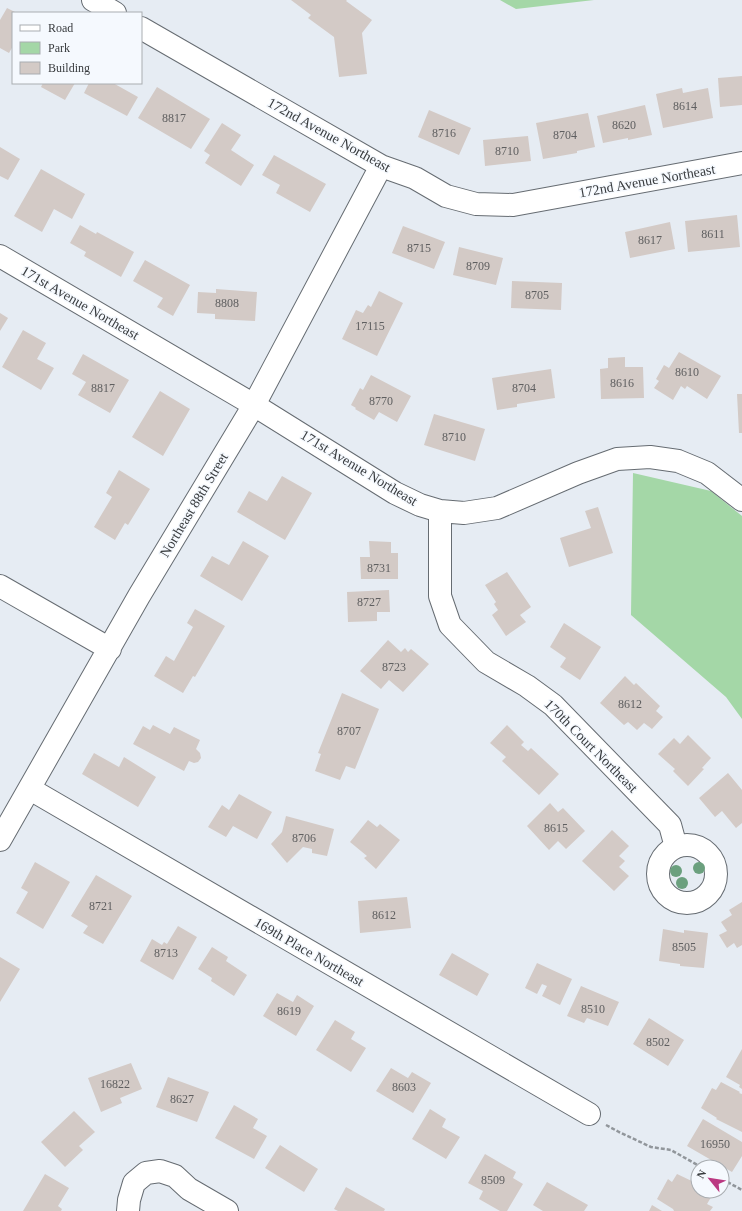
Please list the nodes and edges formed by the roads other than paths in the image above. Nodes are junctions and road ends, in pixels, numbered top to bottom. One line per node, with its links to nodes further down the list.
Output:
1 (93, 0): 2 (street)
2 (113, 12)
3 (142, 29): 5 (street, 172nd Avenue Northeast)
4 (742, 163): 5 (street, 172nd Avenue Northeast)
5 (381, 166): 7 (street, Northeast 88th Street)
6 (0, 256): 7 (street, 171st Avenue Northeast)
7 (254, 405): 9 (street, 171st Avenue Northeast); 11 (street, Northeast 88th Street)
8 (742, 500): 9 (street, 171st Avenue Northeast)
9 (440, 511): 14 (street, 170th Court Northeast)
10 (0, 586): 11 (street)
11 (110, 649): 12 (street, Northeast 88th Street)
12 (30, 790): 13 (street, Northeast 88th Street); 15 (street, 169th Place Northeast)
13 (0, 840)
14 (676, 847)
15 (589, 1114)
16 (128, 1211): 17 (street)
17 (227, 1211)

